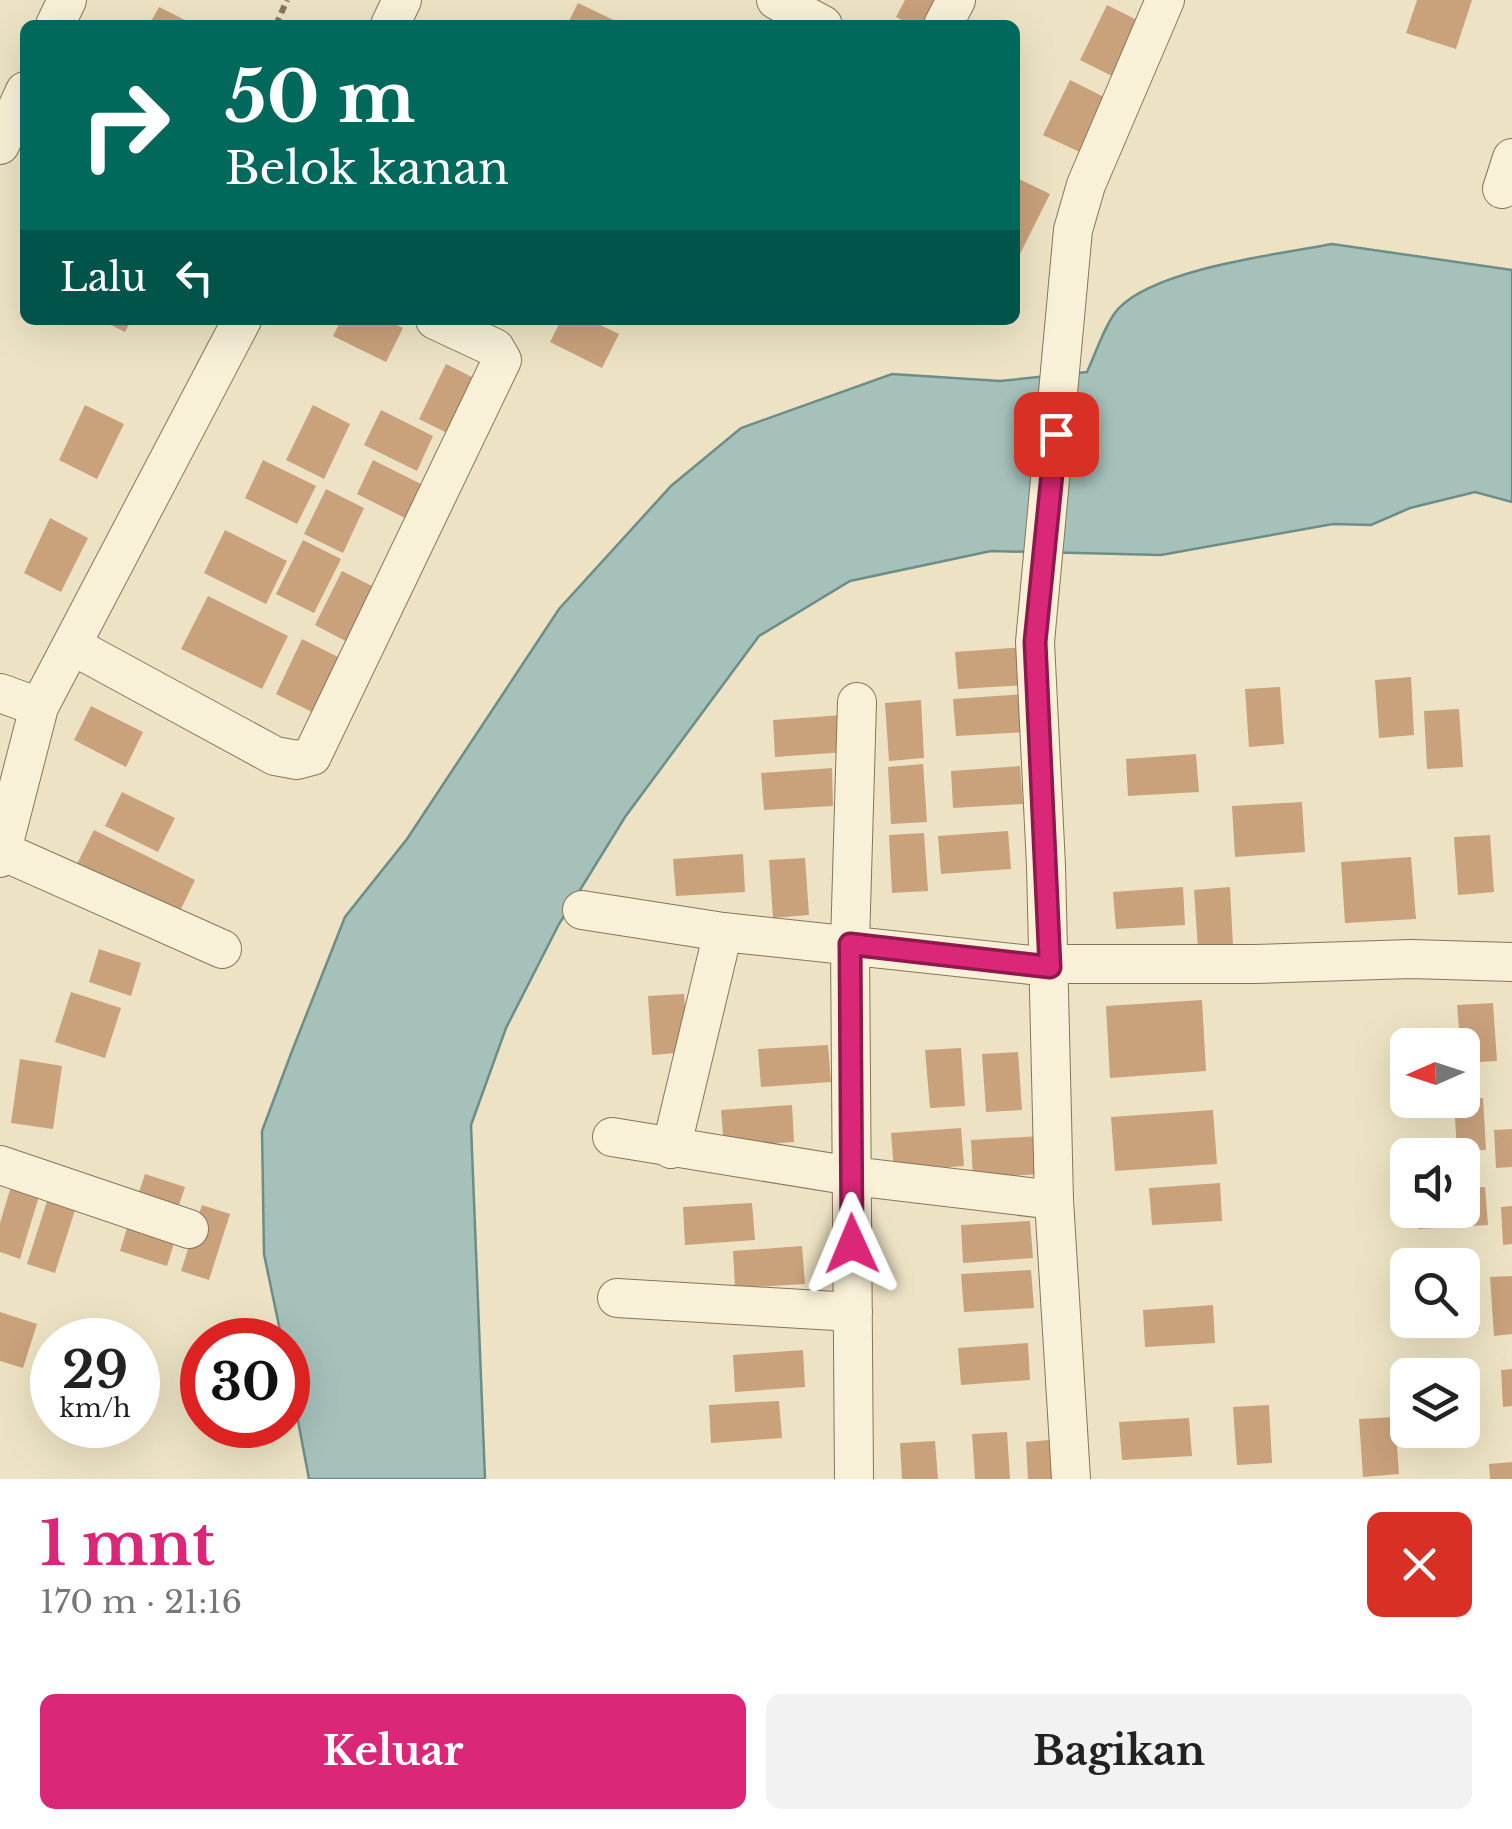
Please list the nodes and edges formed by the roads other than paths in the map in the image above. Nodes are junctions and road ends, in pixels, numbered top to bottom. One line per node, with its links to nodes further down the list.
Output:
1 (1165, 0): 16 (street)
2 (785, 2): 3 (street)
3 (814, 20)
4 (239, 325): 6 (street)
5 (447, 325): 6 (street)
6 (73, 646): 9 (street)
7 (0, 693): 9 (street)
8 (858, 702): 13 (street)
9 (39, 707): 10 (street)
10 (1, 854): 14 (street)
11 (582, 910): 12 (street)
12 (722, 932): 13 (street); 18 (street)
13 (850, 944): 16 (street); 20 (street)
14 (222, 949)
15 (1512, 962): 16 (street)
16 (1050, 966): 21 (street)
17 (612, 1138): 18 (street)
18 (671, 1150): 20 (street)
19 (0, 1165): 22 (street)
20 (852, 1176): 21 (street); 24 (street)
21 (1054, 1200): 26 (street)
22 (188, 1229)
23 (617, 1298): 24 (street)
24 (853, 1312): 25 (street)
25 (854, 1479)
26 (1071, 1479)

